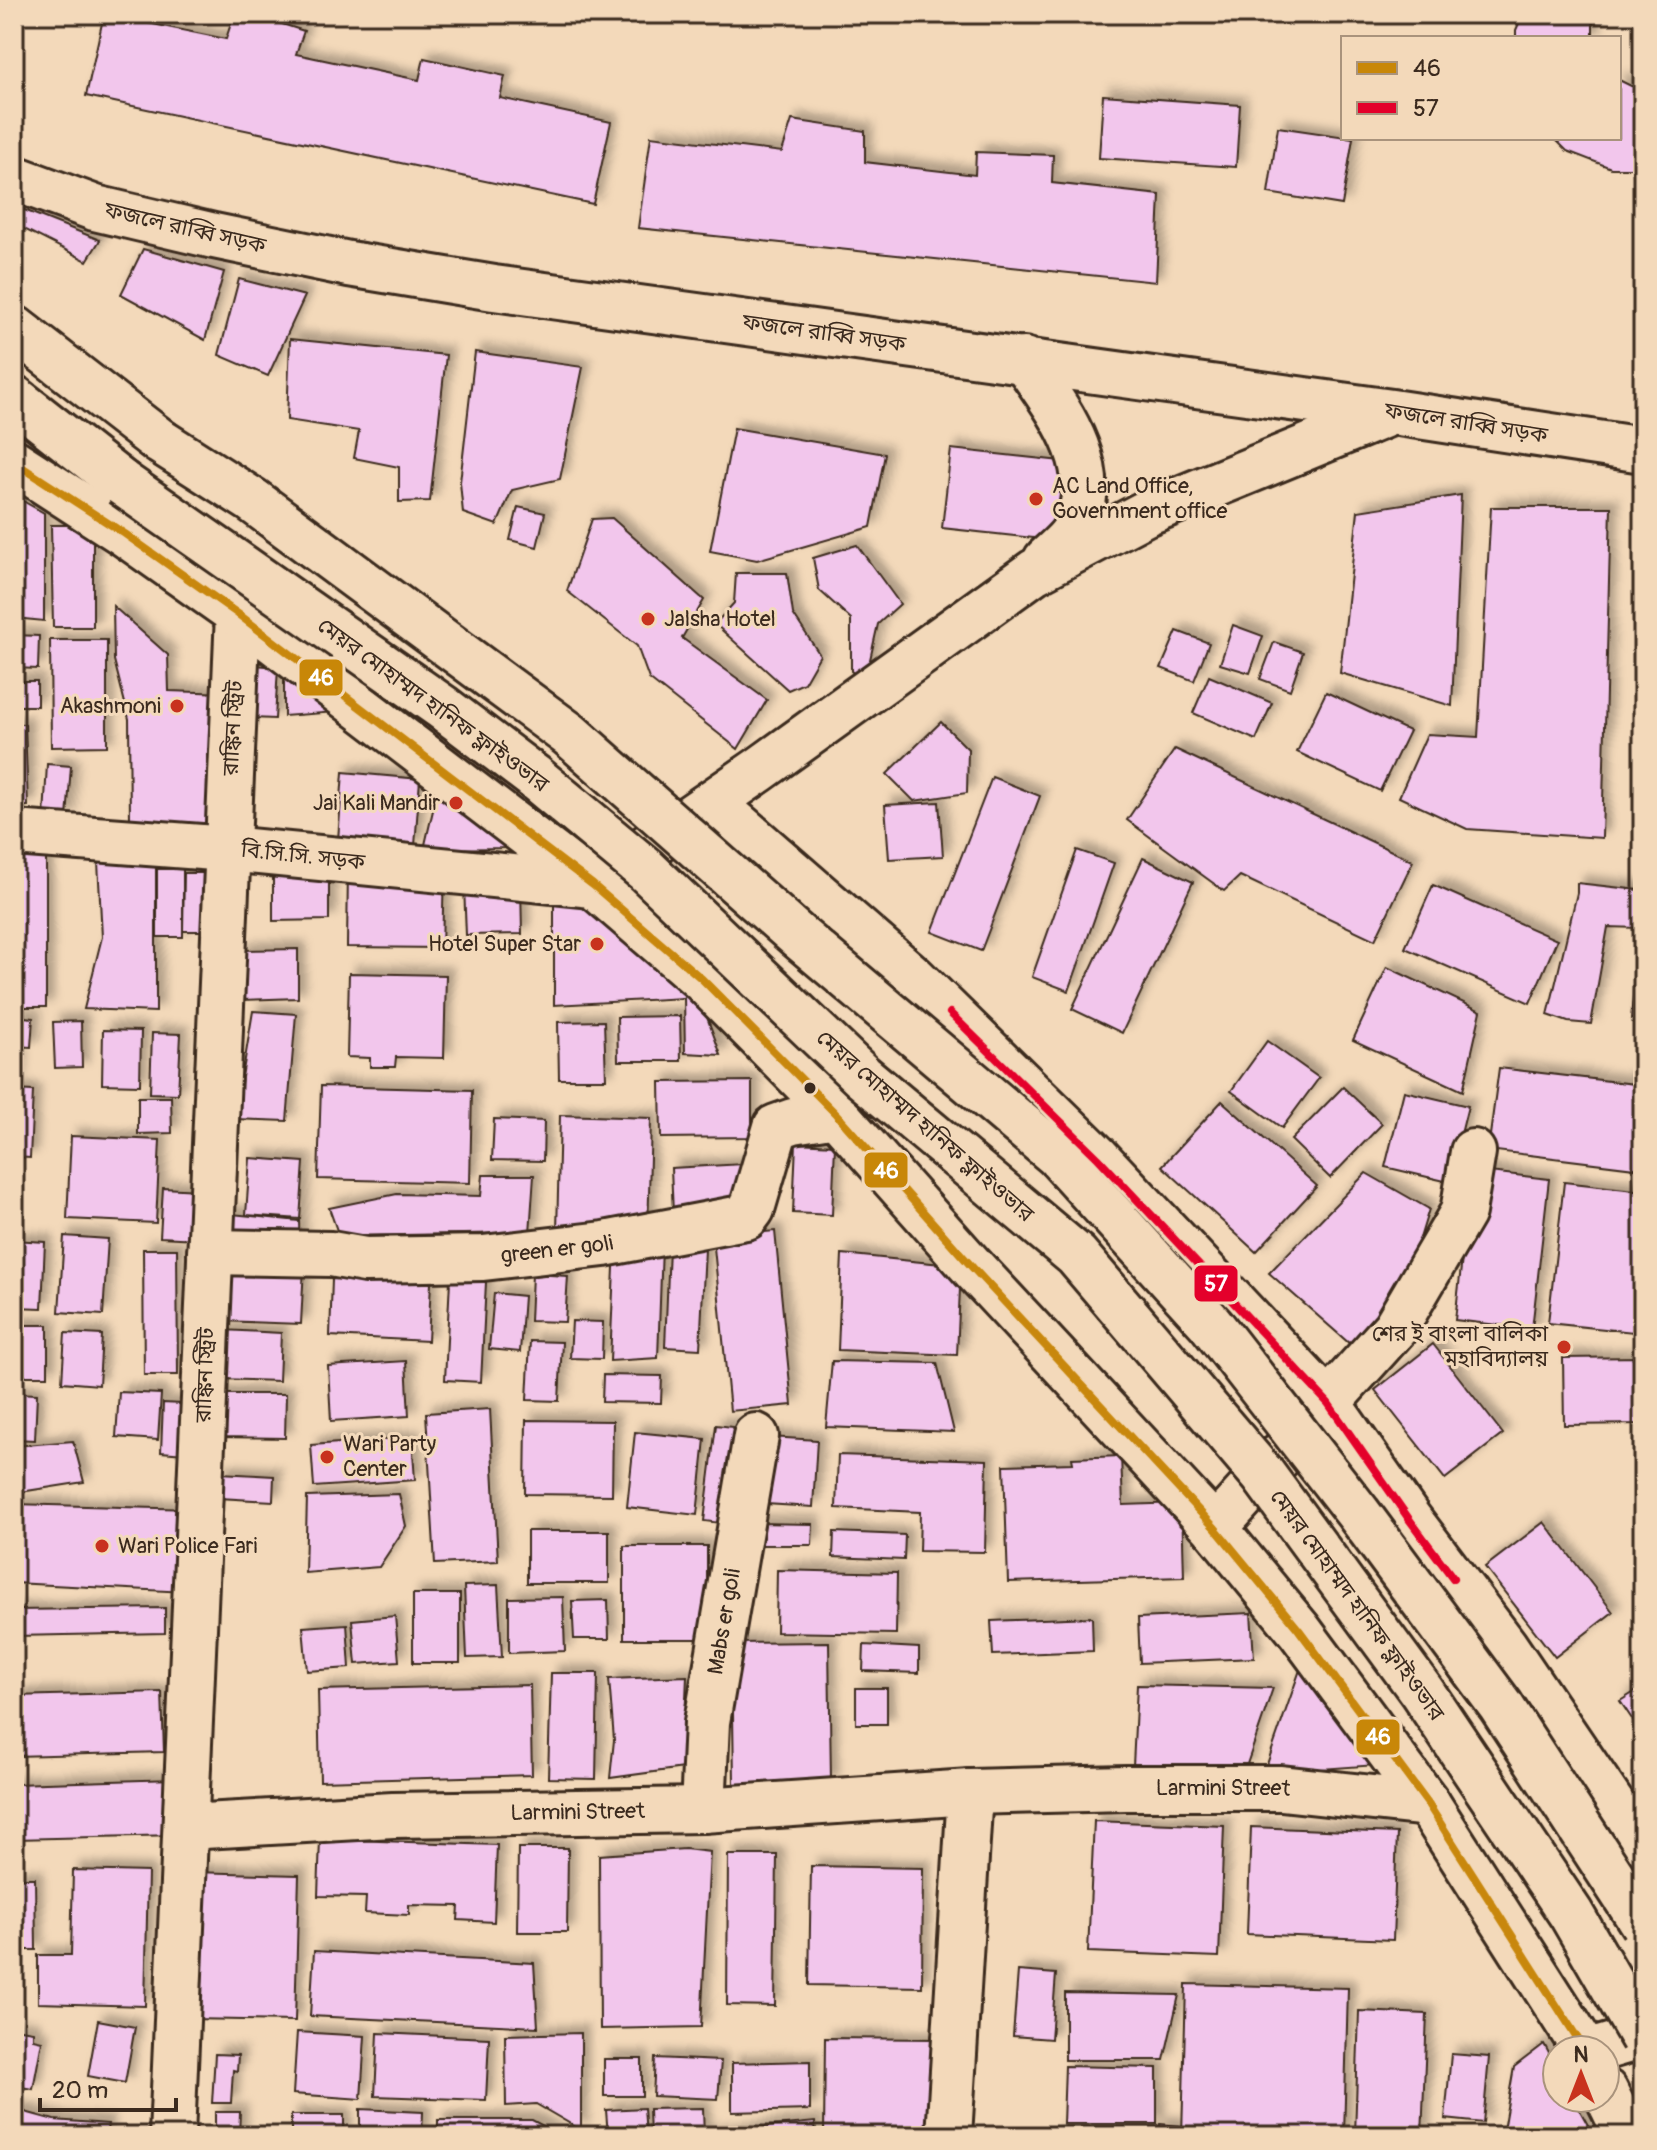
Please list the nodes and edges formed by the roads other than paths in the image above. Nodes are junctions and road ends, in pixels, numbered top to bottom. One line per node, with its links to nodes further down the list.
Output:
1 (14, 178): 4 (main road, ফজলে রাব্বি সড়ক)
2 (14, 328): 8 (main road)
3 (14, 359): 8 (main road)
4 (1024, 360): 6 (main road, ফজলে রাব্বি সড়ক); 12 (main road)
5 (14, 398): 11 (main road, মেয়র মোহাম্মদ হানিফ ফ্লাইওভার)
6 (1392, 412): 9 (main road, ফজলে রাব্বি সড়ক); 12 (main road)
7 (14, 436): 11 (main road)
8 (161, 442): 29 (main road, bridge)
9 (1643, 450)
10 (14, 462): 13 (main road)
11 (122, 483): 31 (main road, মেয়র মোহাম্মদ হানিফ ফ্লাইওভার, bridge)
12 (1034, 572): 14 (main road)
13 (238, 614): 16 (main road, রাঙ্কিন স্ট্রিট); 17 (main road)
14 (713, 803): 17 (main road); 21 (main road)
15 (14, 833): 16 (main road, বি.সি.সি. সড়ক)
16 (228, 849): 17 (main road, বি.সি.সি. সড়ক); 20 (main road, রাঙ্কিন স্ট্রিট)
17 (593, 885): 18 (main road)
18 (836, 1114): 20 (main road, green er goli); 23 (main road)
19 (1473, 1152): 21 (main road)
20 (210, 1252): 27 (main road, রাঙ্কিন স্ট্রিট)
21 (1328, 1403): 23 (main road); 28 (main road)
22 (756, 1436): 26 (main road, Mabs er goli)
23 (1215, 1528): 25 (main road)
24 (970, 1792): 25 (main road, Larmini Street); 26 (main road, Larmini Street); 35 (main road)
25 (1428, 1804): 30 (main road)
26 (703, 1810): 27 (main road, Larmini Street)
27 (186, 1827): 34 (main road, রাঙ্কিন স্ট্রিট)
28 (1643, 1850)
29 (1643, 1924)
30 (1575, 2034)
31 (1643, 2037): 32 (main road)
32 (1621, 2043)
33 (1616, 2114): 36 (main road)
34 (172, 2136)
35 (949, 2136)
36 (1627, 2136)

